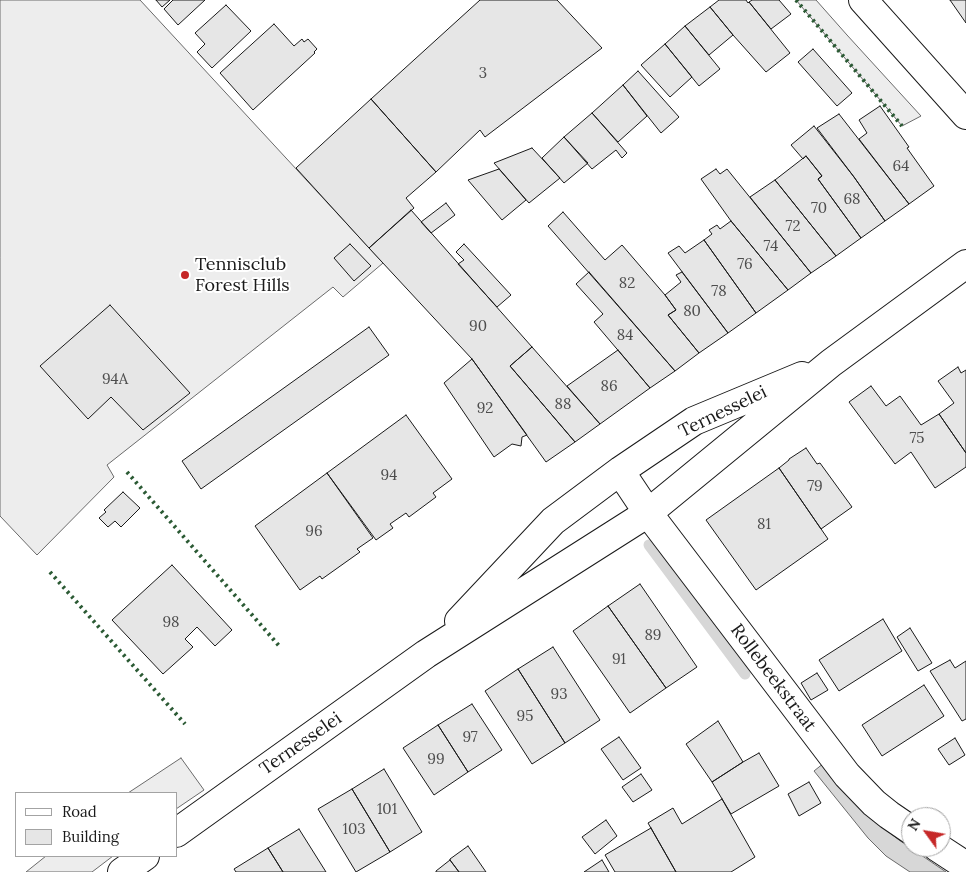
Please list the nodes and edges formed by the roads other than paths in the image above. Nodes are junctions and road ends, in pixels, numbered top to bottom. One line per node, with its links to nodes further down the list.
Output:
1 (863, 0): 2 (street)
2 (966, 115)
3 (966, 264): 4 (street, Ternesselei)
4 (831, 363): 5 (street, Ternesselei); 6 (street, Ternesselei)
5 (620, 471): 6 (street); 7 (street, Ternesselei)
6 (648, 513): 7 (street, Ternesselei); 8 (street, Rollebeekstraat)
7 (426, 654): 9 (street, Ternesselei)
8 (901, 823)
9 (178, 832)
10 (951, 856): 12 (street)
11 (144, 857): 13 (street)
12 (966, 866)
13 (122, 872)

